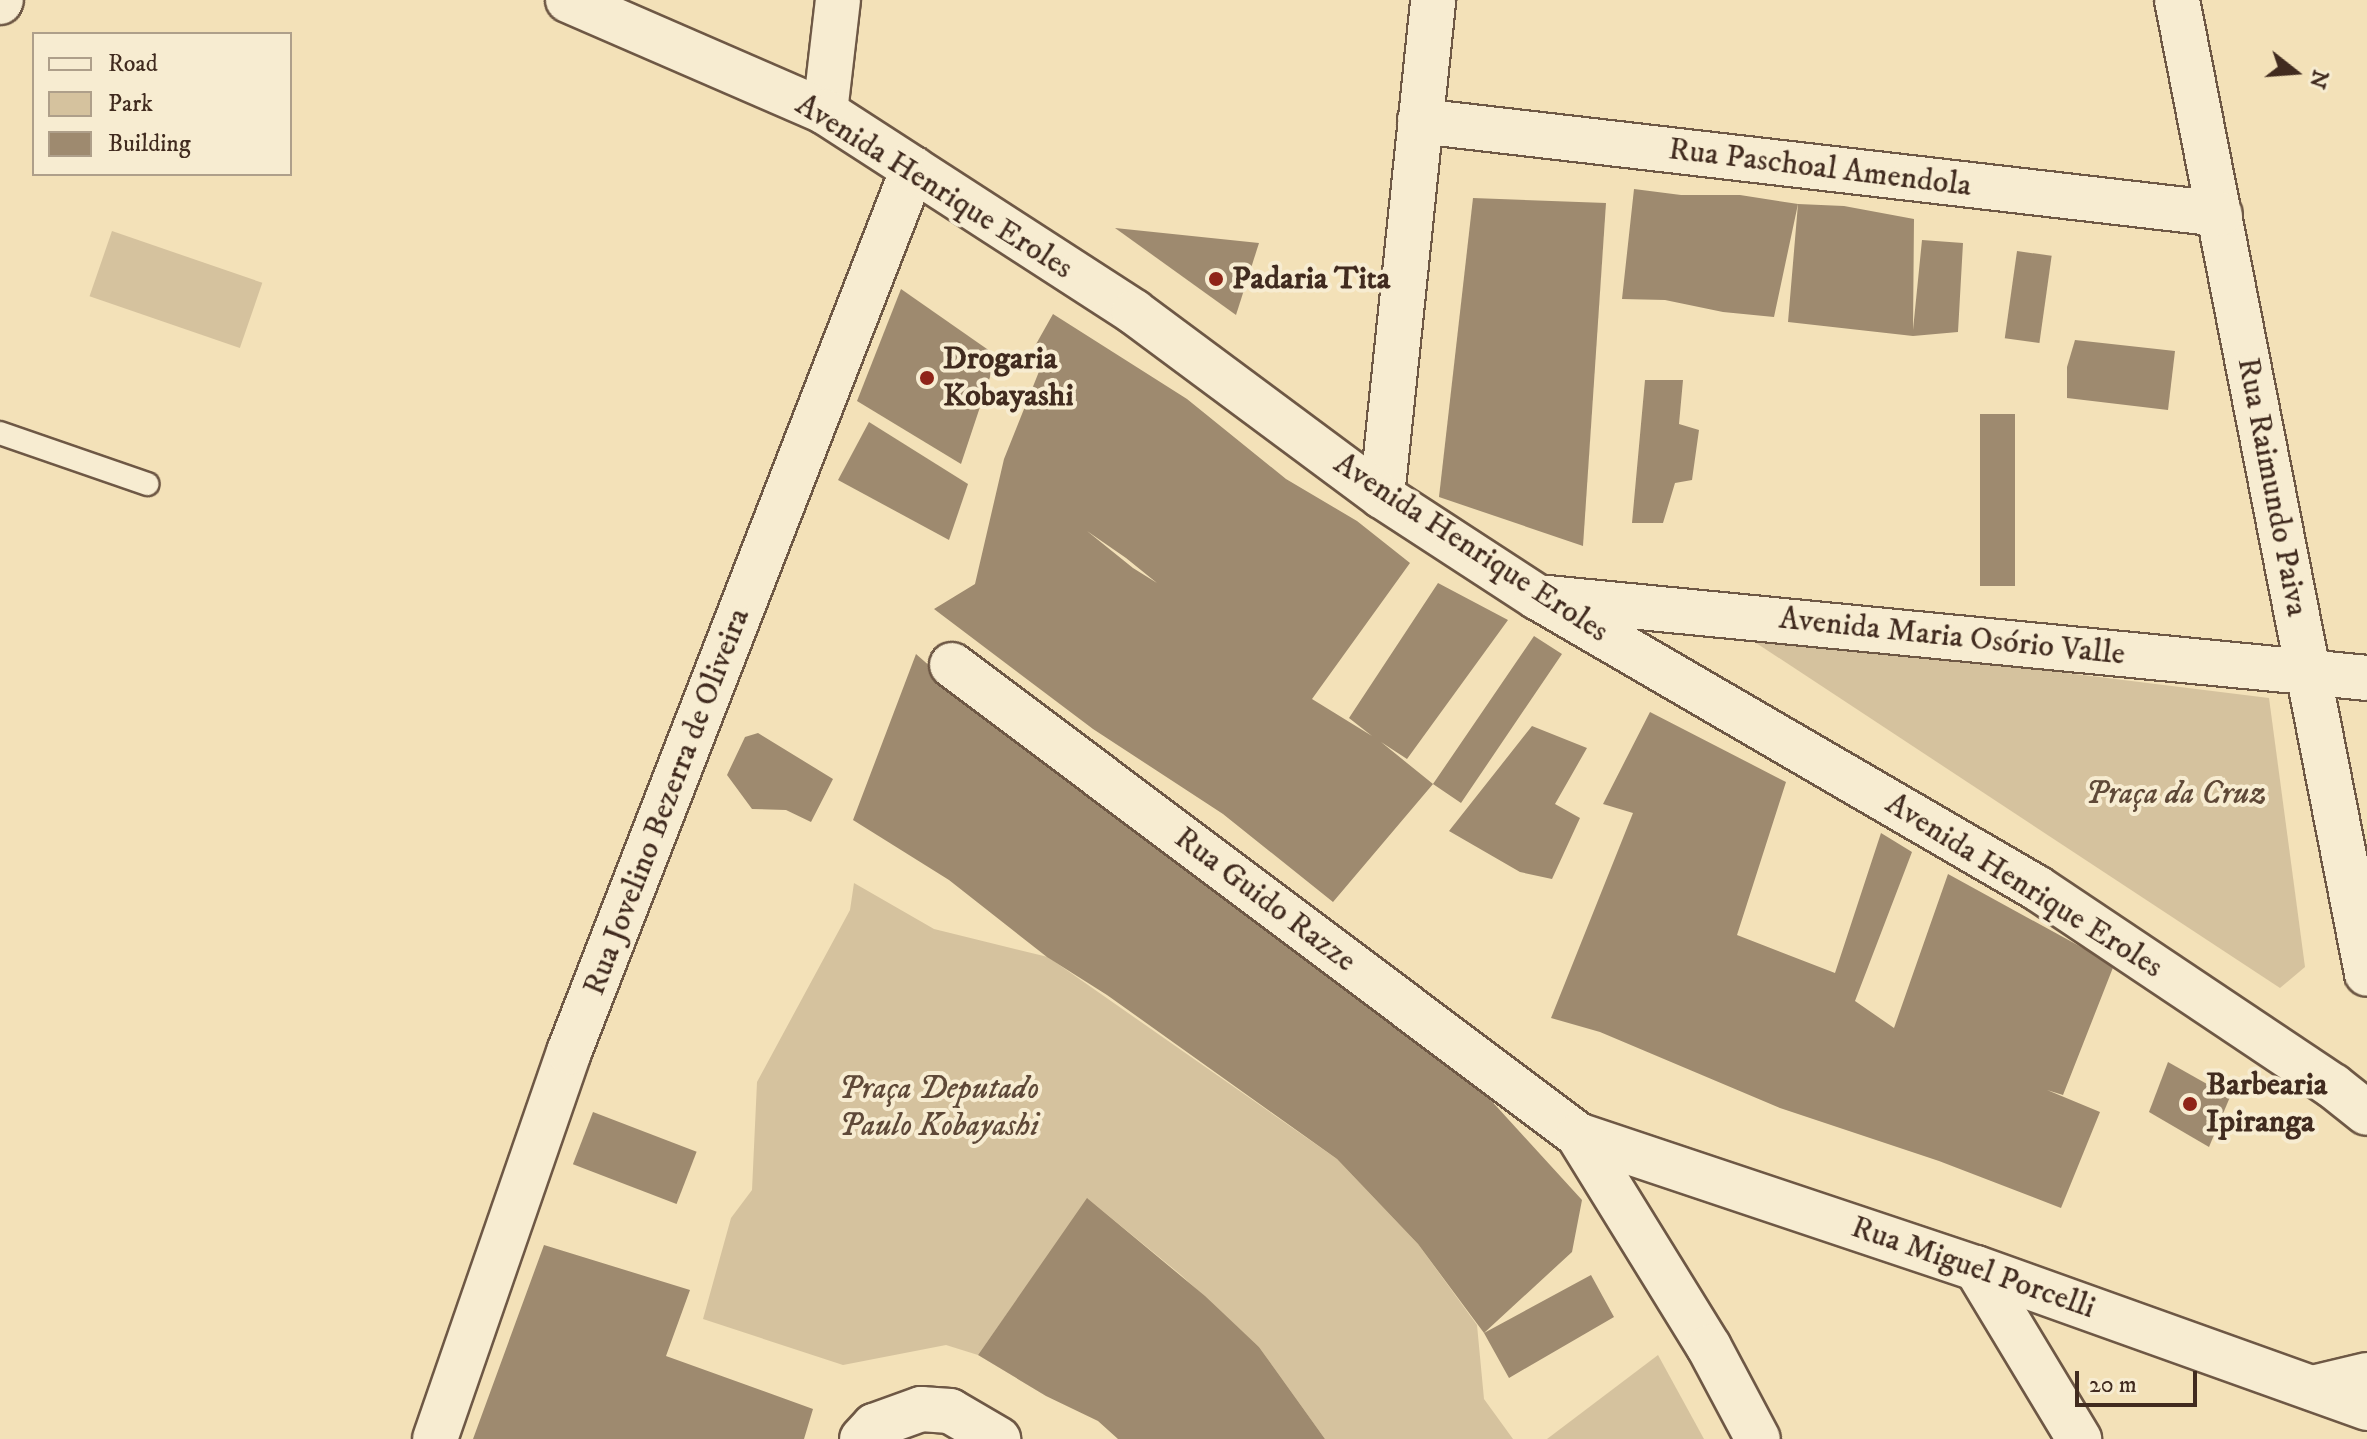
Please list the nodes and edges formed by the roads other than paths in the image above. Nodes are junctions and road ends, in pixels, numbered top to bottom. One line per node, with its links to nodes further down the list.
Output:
1 (568, 0): 5 (street, Avenida Henrique Eroles)
2 (838, 0): 5 (street)
3 (1433, 0): 6 (street)
4 (2177, 0): 8 (street, Rua Raimundo Paiva)
5 (825, 112): 7 (street, Avenida Henrique Eroles)
6 (1420, 121): 8 (street, Rua Paschoal Amendola); 11 (street)
7 (913, 169): 11 (street, Avenida Henrique Eroles); 23 (street, Rua Jovelino Bezerra de Oliveira)
8 (2220, 214): 14 (street, Rua Raimundo Paiva)
9 (0, 433): 10 (lane)
10 (147, 484)
11 (1382, 496): 12 (street, Avenida Henrique Eroles)
12 (1537, 597): 14 (street, Avenida Maria Osório Valle); 17 (street, Avenida Henrique Eroles)
13 (952, 665): 18 (street, Rua Guido Razze)
14 (2307, 672): 15 (street, Avenida Maria Osório Valle); 16 (street, Rua Raimundo Paiva)
15 (2367, 678)
16 (2367, 974)
17 (2367, 1113)
18 (1578, 1135): 19 (street, Rua Miguel Porcelli); 26 (street)
19 (1976, 1268): 21 (street, Rua Miguel Porcelli); 27 (street)
20 (2367, 1375): 21 (street)
21 (2313, 1388): 22 (street, Rua Miguel Porcelli)
22 (2367, 1408)
23 (435, 1439)
24 (862, 1439): 25 (street)
25 (998, 1439)
26 (1758, 1439)
27 (2079, 1439)

